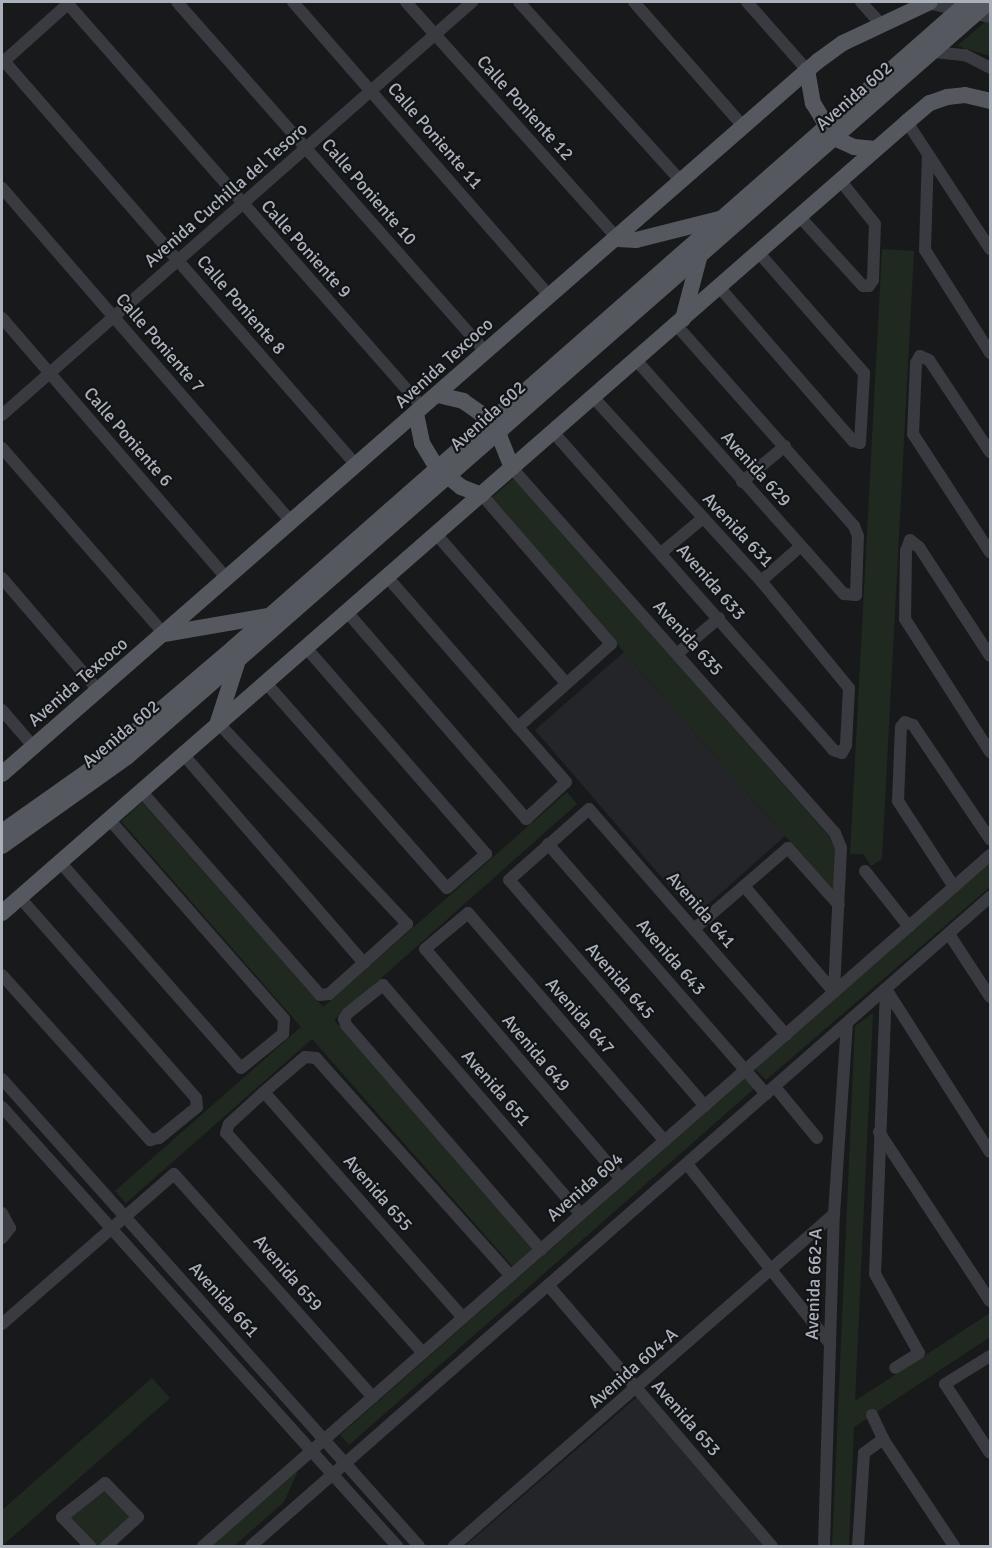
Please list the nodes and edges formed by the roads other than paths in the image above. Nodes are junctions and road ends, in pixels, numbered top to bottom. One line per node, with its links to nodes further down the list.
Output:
1 (177, 2): 23 (street, Calle Poniente 10)
2 (293, 2): 18 (street, Calle Poniente 11)
3 (406, 2): 13 (street, Calle Poniente 12)
4 (472, 2): 13 (street, Avenida Cuchilla del Tesoro)
5 (519, 2): 27 (street)
6 (634, 2): 21 (street)
7 (747, 2): 17 (street)
8 (861, 2): 12 (street)
9 (929, 2): 11 (street, Avenida Texcoco); 12 (main road, Avenida Texcoco)
10 (69, 3): 15 (street); 29 (street, Calle Poniente 9)
11 (977, 8): 14 (main road, Avenida 602); 22 (main road, Avenida 602)
12 (882, 25): 17 (main road, Avenida Texcoco)
13 (435, 34): 18 (street, Avenida Cuchilla del Tesoro); 32 (street, Calle Poniente 12)
14 (934, 52): 16 (street); 22 (main road, Avenida 602)
15 (3, 62): 36 (street, Calle Poniente 8)
16 (990, 68)
17 (807, 70): 21 (main road, Avenida Texcoco); 22 (main road)
18 (372, 92): 23 (street, Avenida Cuchilla del Tesoro); 38 (street, Calle Poniente 11)
19 (990, 101): 20 (main road)
20 (907, 122): 24 (main road); 25 (street)
21 (743, 126): 27 (main road, Avenida Texcoco)
22 (830, 133): 24 (main road); 31 (main road, Avenida 602); 35 (main road, Avenida 602)
23 (307, 149): 29 (street, Avenida Cuchilla del Tesoro); 42 (street, Calle Poniente 10)
24 (876, 149): 26 (main road)
25 (928, 154): 33 (street); 43 (street)
26 (840, 180): 30 (main road); 30 (street)
27 (681, 181): 32 (main road, Avenida Texcoco)
28 (2, 188): 39 (street, Calle Poniente 7)
29 (242, 204): 36 (street, Avenida Cuchilla del Tesoro); 48 (street, Calle Poniente 9)
30 (800, 217): 34 (main road)
31 (723, 218): 32 (main road); 50 (main road, Avenida 602)
32 (618, 239): 38 (main road, Avenida Texcoco)
33 (990, 249)
34 (759, 253): 37 (main road); 37 (street)
35 (700, 254): 41 (main road); 50 (main road, Avenida 602)
36 (177, 260): 39 (street, Avenida Cuchilla del Tesoro); 55 (street, Calle Poniente 8)
37 (720, 288): 41 (main road)
38 (549, 295): 42 (main road, Avenida Texcoco)
39 (113, 317): 45 (street, Avenida Cuchilla del Tesoro); 61 (street, Calle Poniente 7)
40 (2, 318): 45 (street, Calle Poniente 6)
41 (680, 322): 44 (main road); 52 (street)
42 (486, 352): 46 (main road, Avenida Texcoco)
43 (990, 353)
44 (636, 360): 47 (main road); 58 (street, Avenida 629)
45 (49, 374): 49 (street, Avenida Cuchilla del Tesoro); 68 (street, Calle Poniente 6)
46 (438, 395): 48 (main road, Avenida Texcoco); 50 (main road)
47 (594, 398): 51 (main road); 60 (street, Avenida 631)
48 (419, 411): 55 (main road, Avenida Texcoco); 57 (main road)
49 (2, 415)
50 (493, 428): 56 (main road); 57 (main road, Avenida 602)
51 (554, 433): 56 (main road); 65 (street, Avenida 633)
52 (785, 446): 58 (street); 63 (street, Avenida 629)
53 (2, 448): 73 (street)
54 (990, 452): 64 (street)
55 (356, 465): 61 (main road, Avenida Texcoco)
56 (512, 468): 59 (main road); 75 (street, Avenida 635)
57 (442, 473): 59 (main road); 71 (main road, Avenida 602); 77 (main road, Avenida 602)
58 (742, 482): 63 (street, Avenida 629)
59 (482, 495): 62 (main road); 79 (street)
60 (702, 519): 65 (street); 69 (street, Avenida 631)
61 (291, 522): 68 (main road, Avenida Texcoco)
62 (436, 534): 66 (main road); 79 (street)
63 (801, 546): 69 (street)
64 (990, 552)
65 (661, 553): 72 (street, Avenida 633)
66 (387, 576): 70 (main road); 83 (street)
67 (2, 578): 80 (street)
68 (227, 579): 73 (main road, Avenida Texcoco)
69 (761, 581): 87 (street, Avenida 631)
70 (347, 612): 74 (main road); 83 (street)
71 (268, 616): 73 (main road); 91 (main road, Avenida 602)
72 (718, 618): 75 (street); 87 (street, Avenida 633)
73 (164, 634): 80 (main road, Avenida Texcoco)
74 (306, 648): 78 (main road); 78 (street)
75 (678, 652): 102 (street, Avenida 635)
76 (990, 656): 85 (street)
77 (237, 662): 82 (main road); 94 (main road, Avenida 602)
78 (266, 683): 82 (main road)
79 (566, 683): 83 (street)
80 (98, 690): 84 (main road, Avenida Texcoco)
81 (2, 710): 84 (street)
82 (218, 722): 86 (main road); 108 (street)
83 (518, 728)
84 (33, 746): 88 (main road, Avenida Texcoco)
85 (990, 752)
86 (182, 753): 89 (main road); 108 (street)
87 (842, 753)
88 (2, 774)
89 (141, 791): 90 (main road); 108 (street)
90 (109, 819): 96 (main road); 96 (street)
91 (2, 832)
92 (990, 839): 99 (street)
93 (548, 844): 106 (street, Avenida 641); 115 (street, Avenida 643); 119 (street, Avenida 645)
94 (2, 846)
95 (990, 855): 99 (street, Avenida 604)
96 (60, 862): 101 (main road)
97 (865, 871): 105 (street)
98 (744, 886): 102 (street); 106 (street); 111 (street)
99 (954, 887): 105 (street, Avenida 604)
100 (990, 897): 107 (street)
101 (20, 898): 103 (main road); 109 (street)
102 (839, 905): 111 (street)
103 (2, 913)
104 (468, 913): 123 (street, Avenida 647); 126 (street, Avenida 649)
105 (909, 927): 111 (street, Avenida 604)
106 (694, 930): 114 (street, Avenida 641)
107 (949, 934): 110 (street); 112 (street)
108 (364, 963)
109 (2, 975)
110 (886, 989): 113 (street); 121 (street); 124 (street)
111 (834, 992): 114 (street, Avenida 604)
112 (990, 997)
113 (847, 1023): 117 (street); 129 (street, Avenida 662-A)
114 (786, 1035): 115 (street, Avenida 604)
115 (745, 1070): 117 (street, Avenida 643); 119 (street, Avenida 604)
116 (2, 1079): 130 (street, Avenida 661)
117 (770, 1090): 122 (street, Avenida 643); 125 (street)
118 (264, 1092): 135 (street); 138 (street, Avenida 655); 141 (street)
119 (705, 1106): 123 (street, Avenida 604)
120 (4, 1116): 131 (street, Avenida 661)
121 (879, 1132): 137 (street); 143 (street)
122 (817, 1138)
123 (665, 1141): 126 (street, Avenida 604)
124 (990, 1152)
125 (687, 1164): 134 (street); 136 (street)
126 (621, 1179): 128 (street, Avenida 604)
127 (2, 1213): 132 (street)
128 (581, 1214): 133 (street, Avenida 604); 133 (street, Avenida 651)
129 (834, 1214): 134 (street, Avenida 604-A); 140 (street, Avenida 662-A)
130 (124, 1216): 131 (street); 145 (street, Avenida 659); 148 (street, Avenida 661)
131 (110, 1230): 139 (street); 149 (street, Avenida 661)
132 (2, 1238)
133 (541, 1250): 135 (street, Avenida 604)
134 (771, 1270): 140 (street); 144 (street, Avenida 604-A)
135 (511, 1276): 138 (street, Avenida 604)
136 (548, 1286): 144 (street, Avenida 653); 151 (street)
137 (990, 1301)
138 (463, 1318): 141 (street, Avenida 604)
139 (2, 1324)
140 (830, 1344): 161 (street, Avenida 662-A)
141 (423, 1353): 145 (street, Avenida 604)
142 (990, 1356): 150 (street)
143 (895, 1368)
144 (637, 1388): 159 (street, Avenida 604-A); 160 (street, Avenida 653)
145 (373, 1397): 148 (street, Avenida 604)
146 (872, 1415): 147 (street)
147 (883, 1439): 162 (street); 163 (street)
148 (324, 1440): 149 (street, Avenida 604); 151 (street, Avenida 661)
149 (310, 1452): 152 (street, Avenida 661); 155 (street, Avenida 604)
150 (990, 1453)
151 (345, 1464): 152 (street); 158 (street, Avenida 661)
152 (332, 1476): 156 (street); 157 (street, Avenida 661)
153 (90, 1546): 154 (street)
154 (106, 1546)
155 (203, 1546)
156 (251, 1546)
157 (397, 1546)
158 (419, 1546)
159 (453, 1546)
160 (772, 1546)
161 (824, 1546)
162 (858, 1546)
163 (954, 1546)

